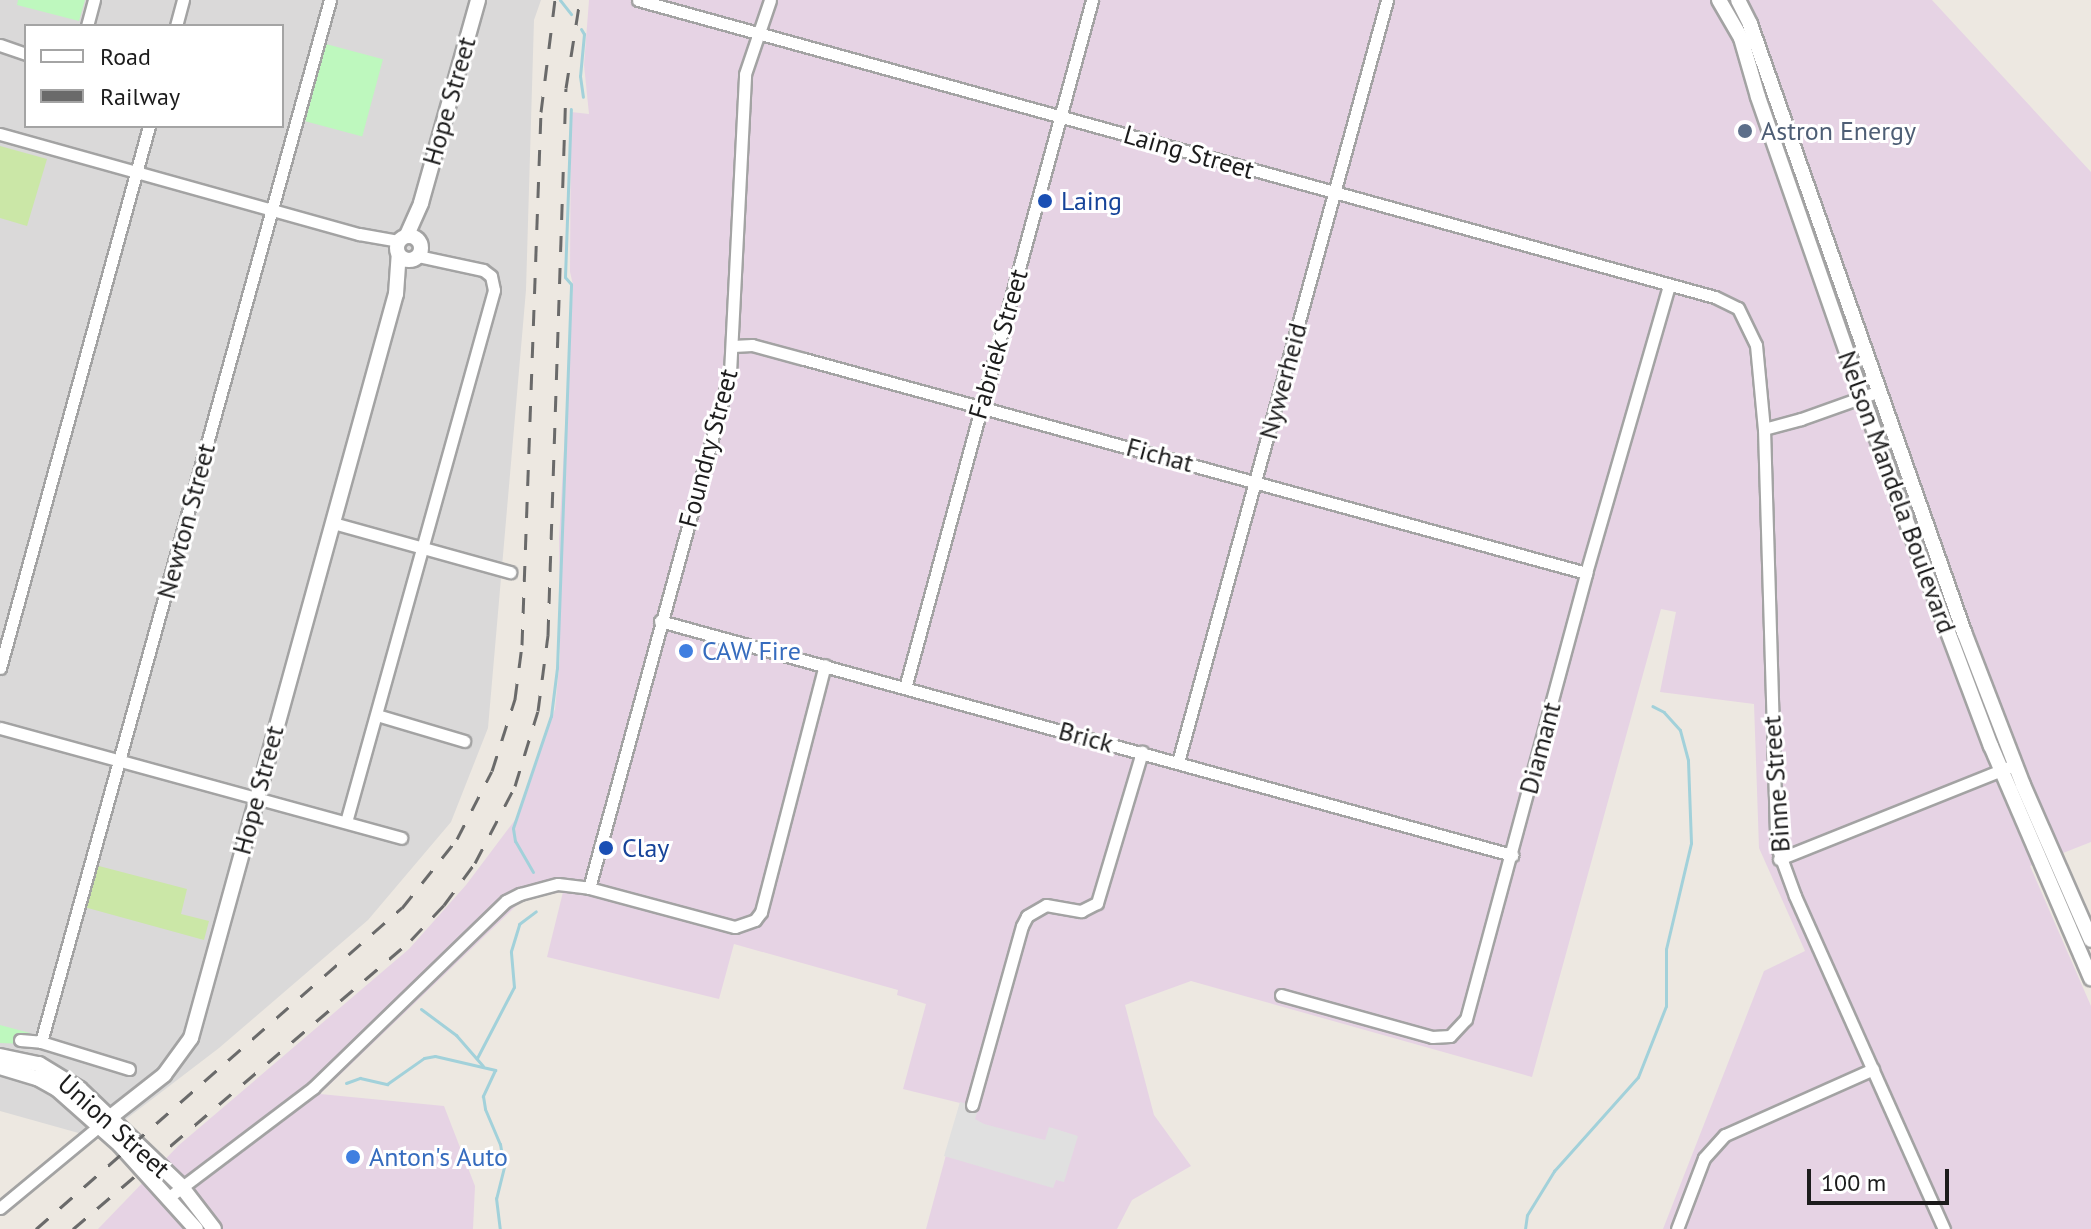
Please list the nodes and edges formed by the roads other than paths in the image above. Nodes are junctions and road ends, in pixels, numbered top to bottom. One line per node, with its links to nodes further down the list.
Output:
1 (94, 0): 11 (street)
2 (183, 0): 12 (street)
3 (330, 0): 23 (street, Newton Street)
4 (478, 0): 25 (street, Hope Street)
5 (638, 0): 13 (street, Laing Street)
6 (770, 0): 13 (street, Foundry Street)
7 (1092, 0): 16 (street, Fabriek Street)
8 (1387, 0): 22 (street, Nywerheid)
9 (1719, 0): 20 (street, Nelson Mandela Boulevard)
10 (1741, 3): 19 (street, Nelson Mandela Boulevard)
11 (88, 24)
12 (177, 24)
13 (757, 34): 16 (street, Laing Street); 28 (street, Foundry Street)
14 (0, 45): 15 (street)
15 (24, 53)
16 (1061, 116): 22 (street, Laing Street); 30 (street, Fabriek Street)
17 (148, 128): 21 (street)
18 (0, 134): 21 (street)
19 (1789, 139): 20 (street); 24 (street, Nelson Mandela Boulevard)
20 (1774, 144): 24 (street, Nelson Mandela Boulevard)
21 (136, 173): 23 (street); 39 (street)
22 (1335, 193): 26 (street, Laing Street); 32 (street, Nywerheid)
23 (272, 211): 25 (street); 45 (street, Newton Street)
24 (1806, 211): 29 (street, Nelson Mandela Boulevard)
25 (409, 248): 33 (street, Hope Street); 34 (street)
26 (1669, 285): 27 (street, Laing Street); 36 (street, Diamant)
27 (1738, 308): 31 (street, Binne Street)
28 (733, 346): 30 (street, Fichat); 37 (street, Foundry Street)
29 (1870, 395): 31 (street); 47 (street, Nelson Mandela Boulevard); 48 (street, Nelson Mandela Boulevard)
30 (981, 406): 32 (street, Fichat); 40 (street, Fabriek Street)
31 (1764, 429): 53 (street, Binne Street)
32 (1255, 482): 36 (street, Fichat); 46 (street, Nywerheid)
33 (333, 523): 34 (street); 49 (street, Hope Street)
34 (423, 547): 35 (street); 41 (street)
35 (510, 572)
36 (1586, 573): 52 (street, Diamant)
37 (660, 621): 38 (street, Brick); 54 (street, Foundry Street)
38 (825, 665): 40 (street, Brick); 54 (street)
39 (0, 668)
40 (905, 688): 44 (street, Brick)
41 (377, 715): 43 (street); 50 (street)
42 (0, 728): 45 (street)
43 (464, 741)
44 (1142, 752): 46 (street, Brick); 64 (street)
45 (120, 761): 49 (street); 59 (street, Newton Street)
46 (1178, 762): 52 (street, Brick)
47 (2015, 765): 48 (street); 55 (street, Nelson Mandela Boulevard)
48 (2000, 771): 53 (street); 56 (street, Nelson Mandela Boulevard)
49 (255, 799): 50 (street); 65 (street, Hope Street)
50 (346, 822): 51 (street)
51 (401, 838)
52 (1512, 855): 57 (street, Diamant)
53 (1779, 859): 63 (street, Binne Street)
54 (589, 888): 67 (street)
55 (2091, 940)
56 (2091, 978)
57 (1281, 995)
58 (20, 1040): 59 (street)
59 (41, 1042): 62 (street)
60 (0, 1056): 65 (street, Union Street)
61 (0, 1067): 66 (street, Union Street)
62 (129, 1069)
63 (1873, 1069): 72 (street); 73 (street, Binne Street)
64 (972, 1105)
65 (111, 1116): 66 (street, Hope Street); 67 (street, Union Street)
66 (99, 1126): 68 (street, Union Street); 69 (street, Hope Street)
67 (181, 1186): 68 (street); 71 (street, Union Street)
68 (169, 1197): 70 (street, Union Street)
69 (0, 1208)
70 (196, 1229)
71 (214, 1229)
72 (1677, 1229)
73 (1944, 1229)

